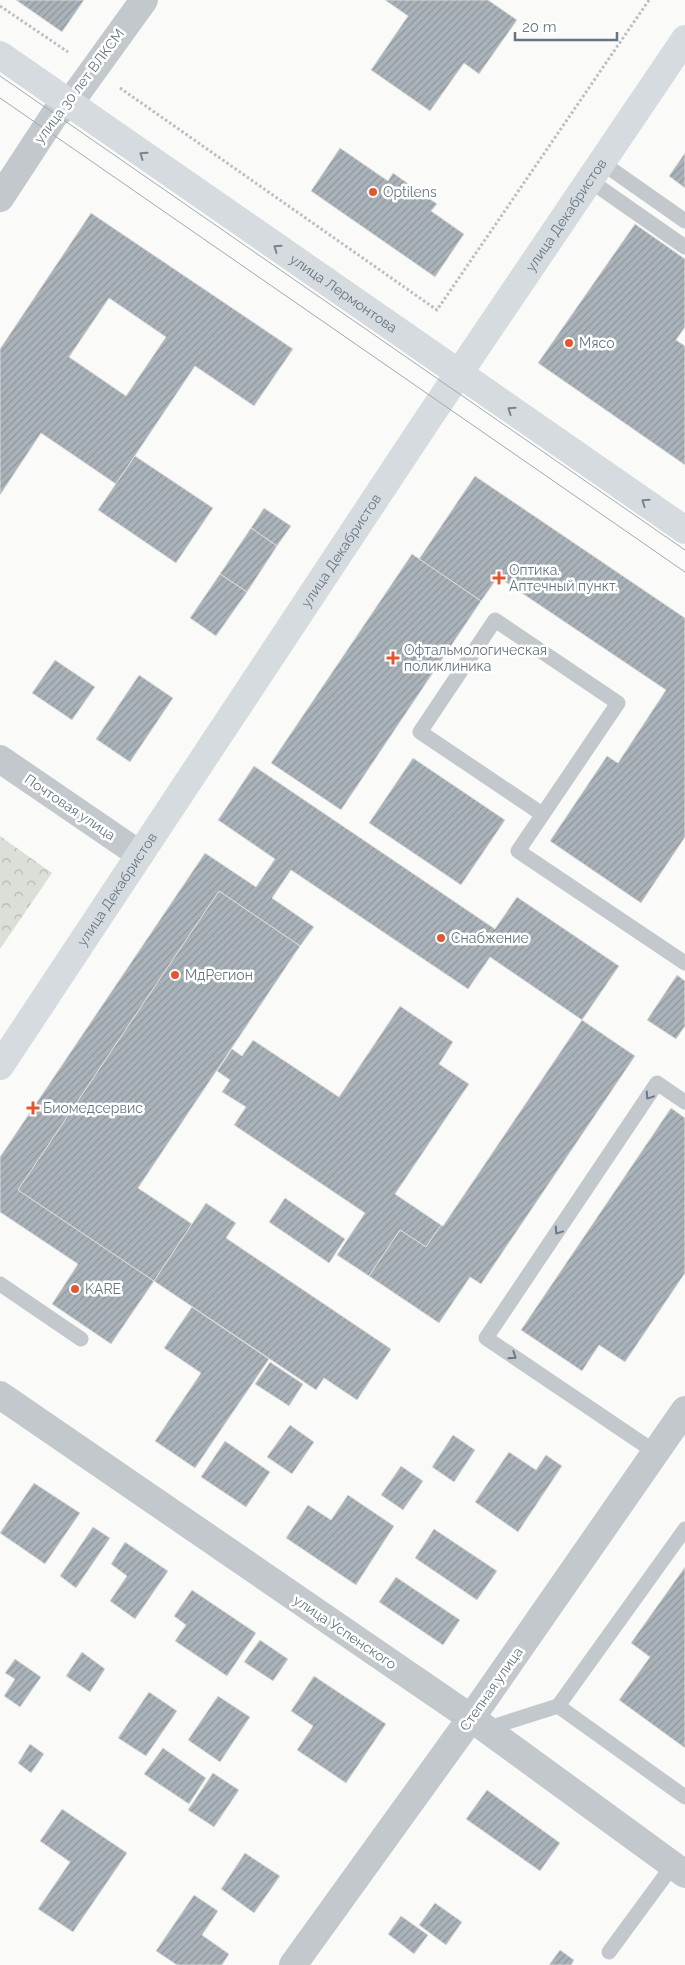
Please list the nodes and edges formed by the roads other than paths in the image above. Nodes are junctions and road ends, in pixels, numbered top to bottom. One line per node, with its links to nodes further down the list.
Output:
1 (144, 0): 4 (street, улица 30 лет ВЛКСМ)
2 (685, 38): 5 (street, улица Декабристов)
3 (0, 55): 4 (street, улица Лермонтова)
4 (69, 104): 6 (street, улица 30 лет ВЛКСМ); 9 (street, улица Лермонтова, one-way to 4)
5 (595, 171): 7 (lane); 8 (lane); 9 (street, улица Декабристов)
6 (0, 198)
7 (685, 221)
8 (685, 247)
9 (458, 374): 10 (street, улица Лермонтова, one-way to 9); 13 (street, улица Декабристов)
10 (685, 530)
11 (0, 759): 13 (street, Почтовая улица)
12 (542, 814): 12 (lane); 14 (lane)
13 (139, 854): 15 (street, улица Декабристов)
14 (685, 963)
15 (0, 1066)
16 (685, 1102): 21 (lane, one-way to 21)
17 (0, 1284): 18 (lane)
18 (81, 1339)
19 (0, 1396): 24 (street, улица Успенского)
20 (685, 1410): 21 (street, Степная улица)
21 (656, 1452): 24 (street, Степная улица)
22 (685, 1529): 23 (lane)
23 (558, 1706): 24 (lane); 25 (lane)
24 (478, 1724): 26 (street, улица Успенского); 28 (street, Степная улица)
25 (685, 1797)
26 (679, 1870): 27 (lane)
27 (609, 1952)
28 (294, 1965)

